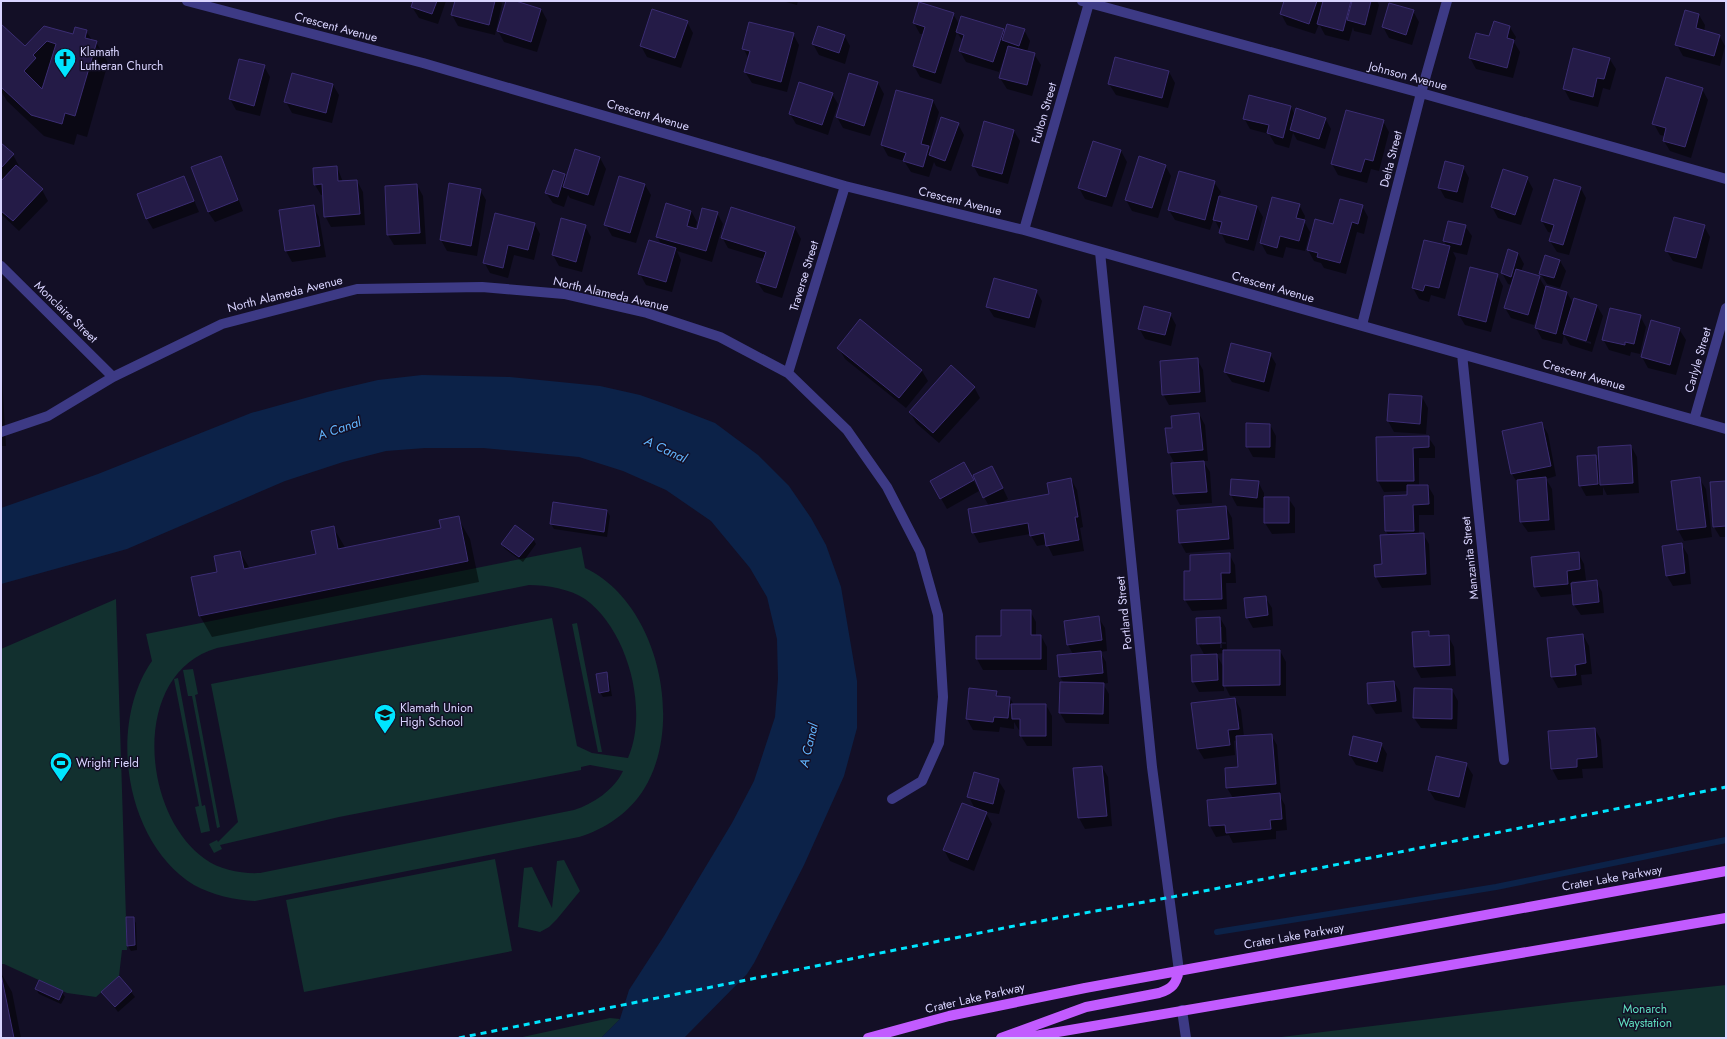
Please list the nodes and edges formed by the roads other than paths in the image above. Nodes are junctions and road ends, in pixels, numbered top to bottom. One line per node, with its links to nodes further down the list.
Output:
1 (186, 1): 6 (street, Crescent Avenue)
2 (1448, 1): 4 (street, Delta Street)
3 (1086, 2): 4 (street, Johnson Avenue); 7 (street, Fulton Street)
4 (1421, 93): 5 (street, Johnson Avenue); 11 (street, Delta Street)
5 (1726, 179)
6 (845, 186): 7 (street, Crescent Avenue); 13 (street, Traverse Street)
7 (1024, 230): 8 (street, Crescent Avenue)
8 (1100, 252): 11 (street, Crescent Avenue); 22 (street, Portland Street)
9 (1, 266): 14 (street, Monclaire Street)
10 (1726, 308): 15 (street, Carlyle Street)
11 (1362, 325): 12 (street, Crescent Avenue)
12 (1462, 354): 15 (street, Crescent Avenue); 18 (street, Manzanita Street)
13 (788, 373): 14 (street, North Alameda Avenue); 19 (street, North Alameda Avenue)
14 (113, 377): 17 (street, North Alameda Avenue)
15 (1694, 420): 16 (street, Crescent Avenue)
16 (1726, 429)
17 (1, 432)
18 (1504, 760)
19 (892, 799)
20 (1726, 871): 22 (main road, Crater Lake Parkway)
21 (1726, 918): 23 (main road)
22 (1178, 971): 24 (main road, Crater Lake Parkway); 25 (main road)
23 (1182, 1010): 26 (main road); 27 (street)
24 (868, 1038)
25 (1001, 1038)
26 (1023, 1038)
27 (1186, 1038)

